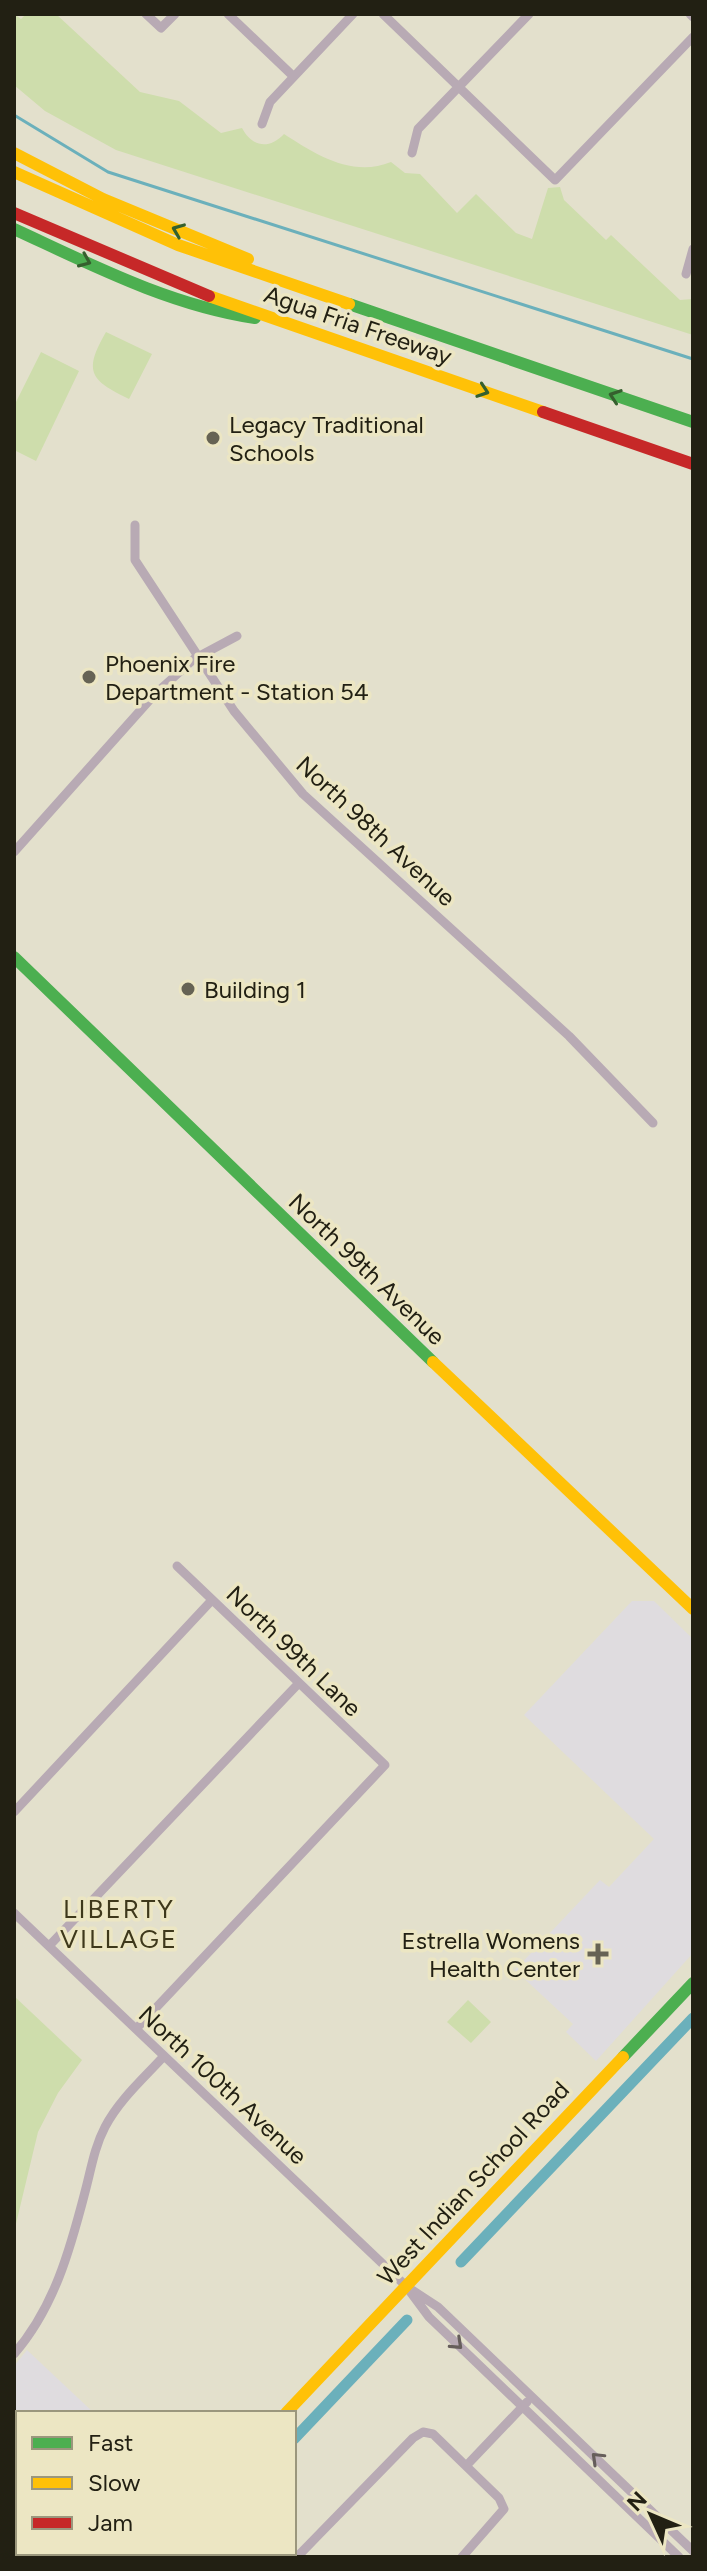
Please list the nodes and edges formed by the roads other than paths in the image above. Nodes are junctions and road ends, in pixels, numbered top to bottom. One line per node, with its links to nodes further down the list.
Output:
1 (146, 14): 2 (street)
2 (175, 14)
3 (228, 14): 8 (street)
4 (353, 14): 8 (street)
5 (383, 14): 9 (street)
6 (529, 14): 9 (street)
7 (693, 37): 9 (street)
8 (293, 76): 10 (street)
9 (459, 87): 12 (street)
10 (262, 124)
11 (14, 153): 18 (main road, one-way to 11)
12 (412, 153)
13 (14, 172): 18 (main road, Agua Fria Freeway)
14 (14, 213): 19 (main road, Agua Fria Freeway)
15 (14, 229): 19 (main road, one-way to 19)
16 (693, 249): 17 (street)
17 (686, 274)
18 (298, 287): 20 (main road, Agua Fria Freeway, one-way to 18)
19 (277, 320): 21 (main road, Agua Fria Freeway, one-way to 21)
20 (692, 422)
21 (693, 467)
22 (135, 525): 24 (street, North 98th Avenue)
23 (237, 636): 24 (street)
24 (198, 656): 25 (street); 27 (street, North 98th Avenue)
25 (14, 852)
26 (14, 957): 30 (main road, North 99th Avenue)
27 (653, 1123)
28 (177, 1566): 29 (street, North 99th Lane)
29 (212, 1600): 31 (street, North 99th Lane); 32 (street)
30 (693, 1609)
31 (299, 1683): 34 (street); 36 (street, North 99th Lane)
32 (14, 1812)
33 (14, 1913): 34 (street, North 100th Avenue)
34 (49, 1946): 36 (street, North 100th Avenue)
35 (693, 1983): 38 (main road, West Indian School Road)
36 (136, 2029): 37 (street, North 100th Avenue)
37 (164, 2056): 38 (street, North 100th Avenue); 39 (street)
38 (406, 2286): 40 (street); 41 (street, one-way to 41); 42 (main road, West Indian School Road)
39 (14, 2354)
40 (533, 2397): 41 (street); 44 (street, one-way to 40)
41 (523, 2407): 43 (street); 47 (street)
42 (288, 2411)
43 (466, 2466): 45 (street); 46 (street)
44 (693, 2551)
45 (297, 2557)
46 (462, 2557)
47 (679, 2557)

